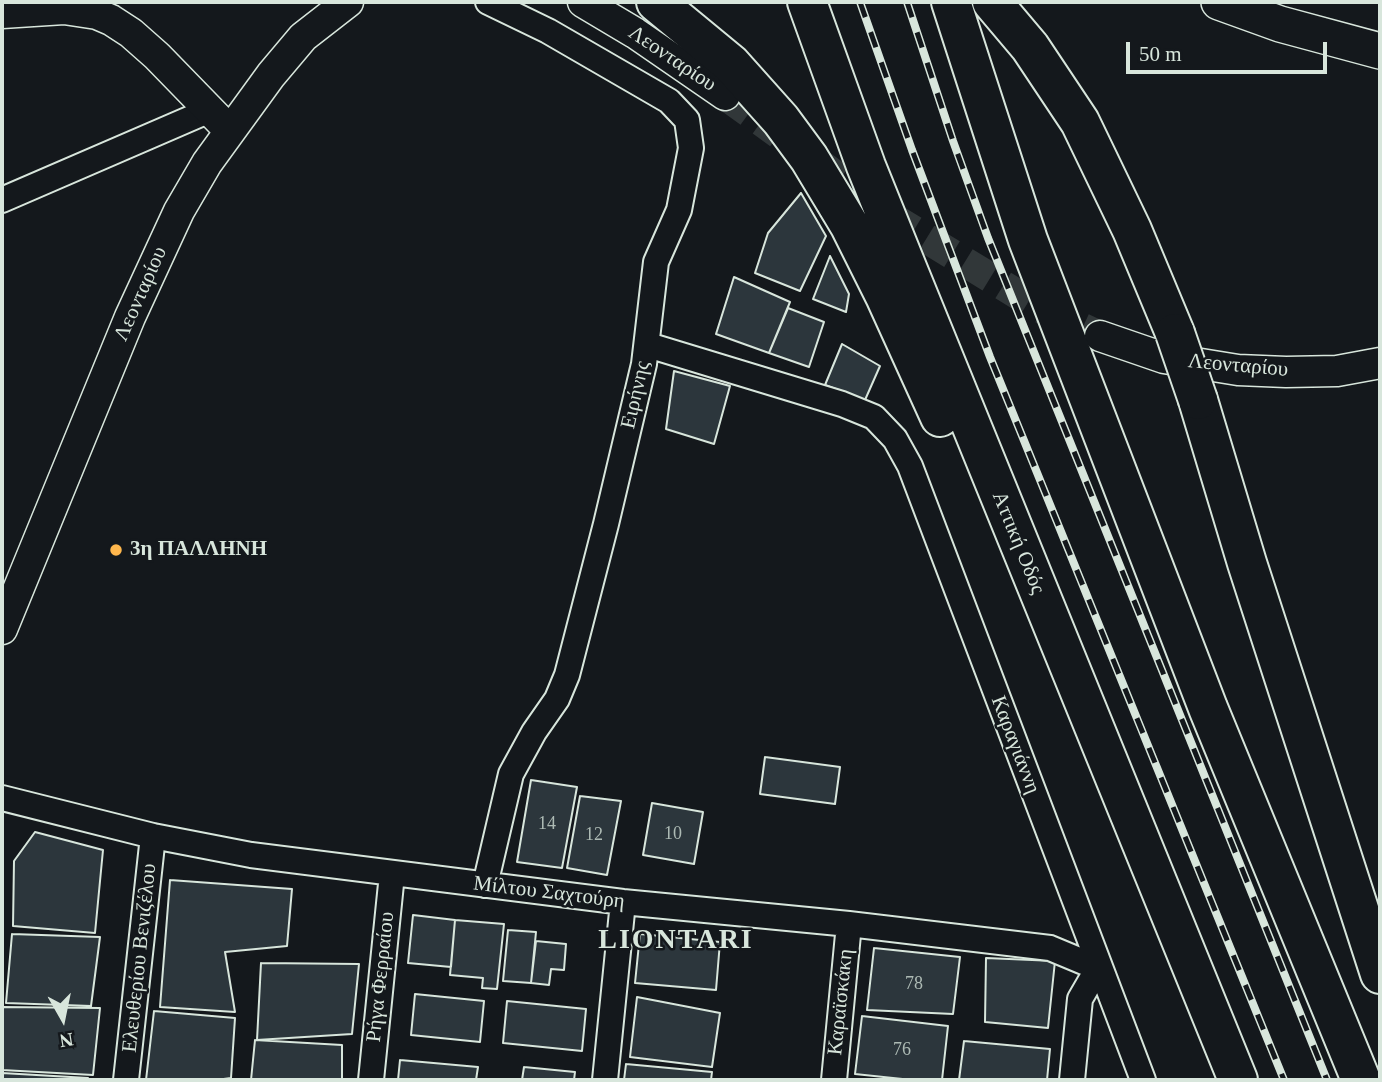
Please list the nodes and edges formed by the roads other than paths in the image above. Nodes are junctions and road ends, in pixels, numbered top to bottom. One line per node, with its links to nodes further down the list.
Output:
1 (348, 2): 12 (street, Λεονταρίου)
2 (488, 2): 15 (street, Ειρήνης)
3 (583, 2): 11 (street, Λεονταρίου)
4 (656, 2): 18 (highway)
5 (807, 2): 18 (highway, Αττική Οδός)
6 (951, 2): 34 (highway)
7 (992, 2): 26 (highway, bridge)
8 (1219, 2): 10 (main road)
9 (2, 13): 12 (street)
10 (1380, 51)
11 (725, 95)
12 (220, 120): 13 (street); 17 (street, Λεονταρίου)
13 (2, 200)
14 (1100, 336): 16 (street, Λεονταρίου)
15 (648, 345): 22 (street, Ειρήνης); 25 (street, Καραγιάννη)
16 (1380, 363)
17 (2, 629)
18 (1101, 746): 33 (highway, Αττική Οδός)
19 (2, 798): 20 (street, Μίλτου Σαχτούρη)
20 (153, 835): 21 (street, Μίλτου Σαχτούρη); 27 (street, Ελευθερίου Βενιζέλου)
21 (392, 874): 22 (street, Μίλτου Σαχτούρη); 28 (street, Ρήγα Φερραίου)
22 (485, 885): 23 (street, Μίλτου Σαχτούρη)
23 (623, 902): 24 (street, Μίλτου Σαχτούρη); 29 (street)
24 (849, 924): 25 (street, Μίλτου Σαχτούρη); 30 (street, Καραϊσκάκη)
25 (1098, 968): 31 (street); 32 (street, Καραγιάννη)
26 (1380, 975)
27 (126, 1080)
28 (371, 1080)
29 (605, 1080)
30 (834, 1080)
31 (1072, 1080)
32 (1143, 1080)
33 (1238, 1080)
34 (1362, 1080)

